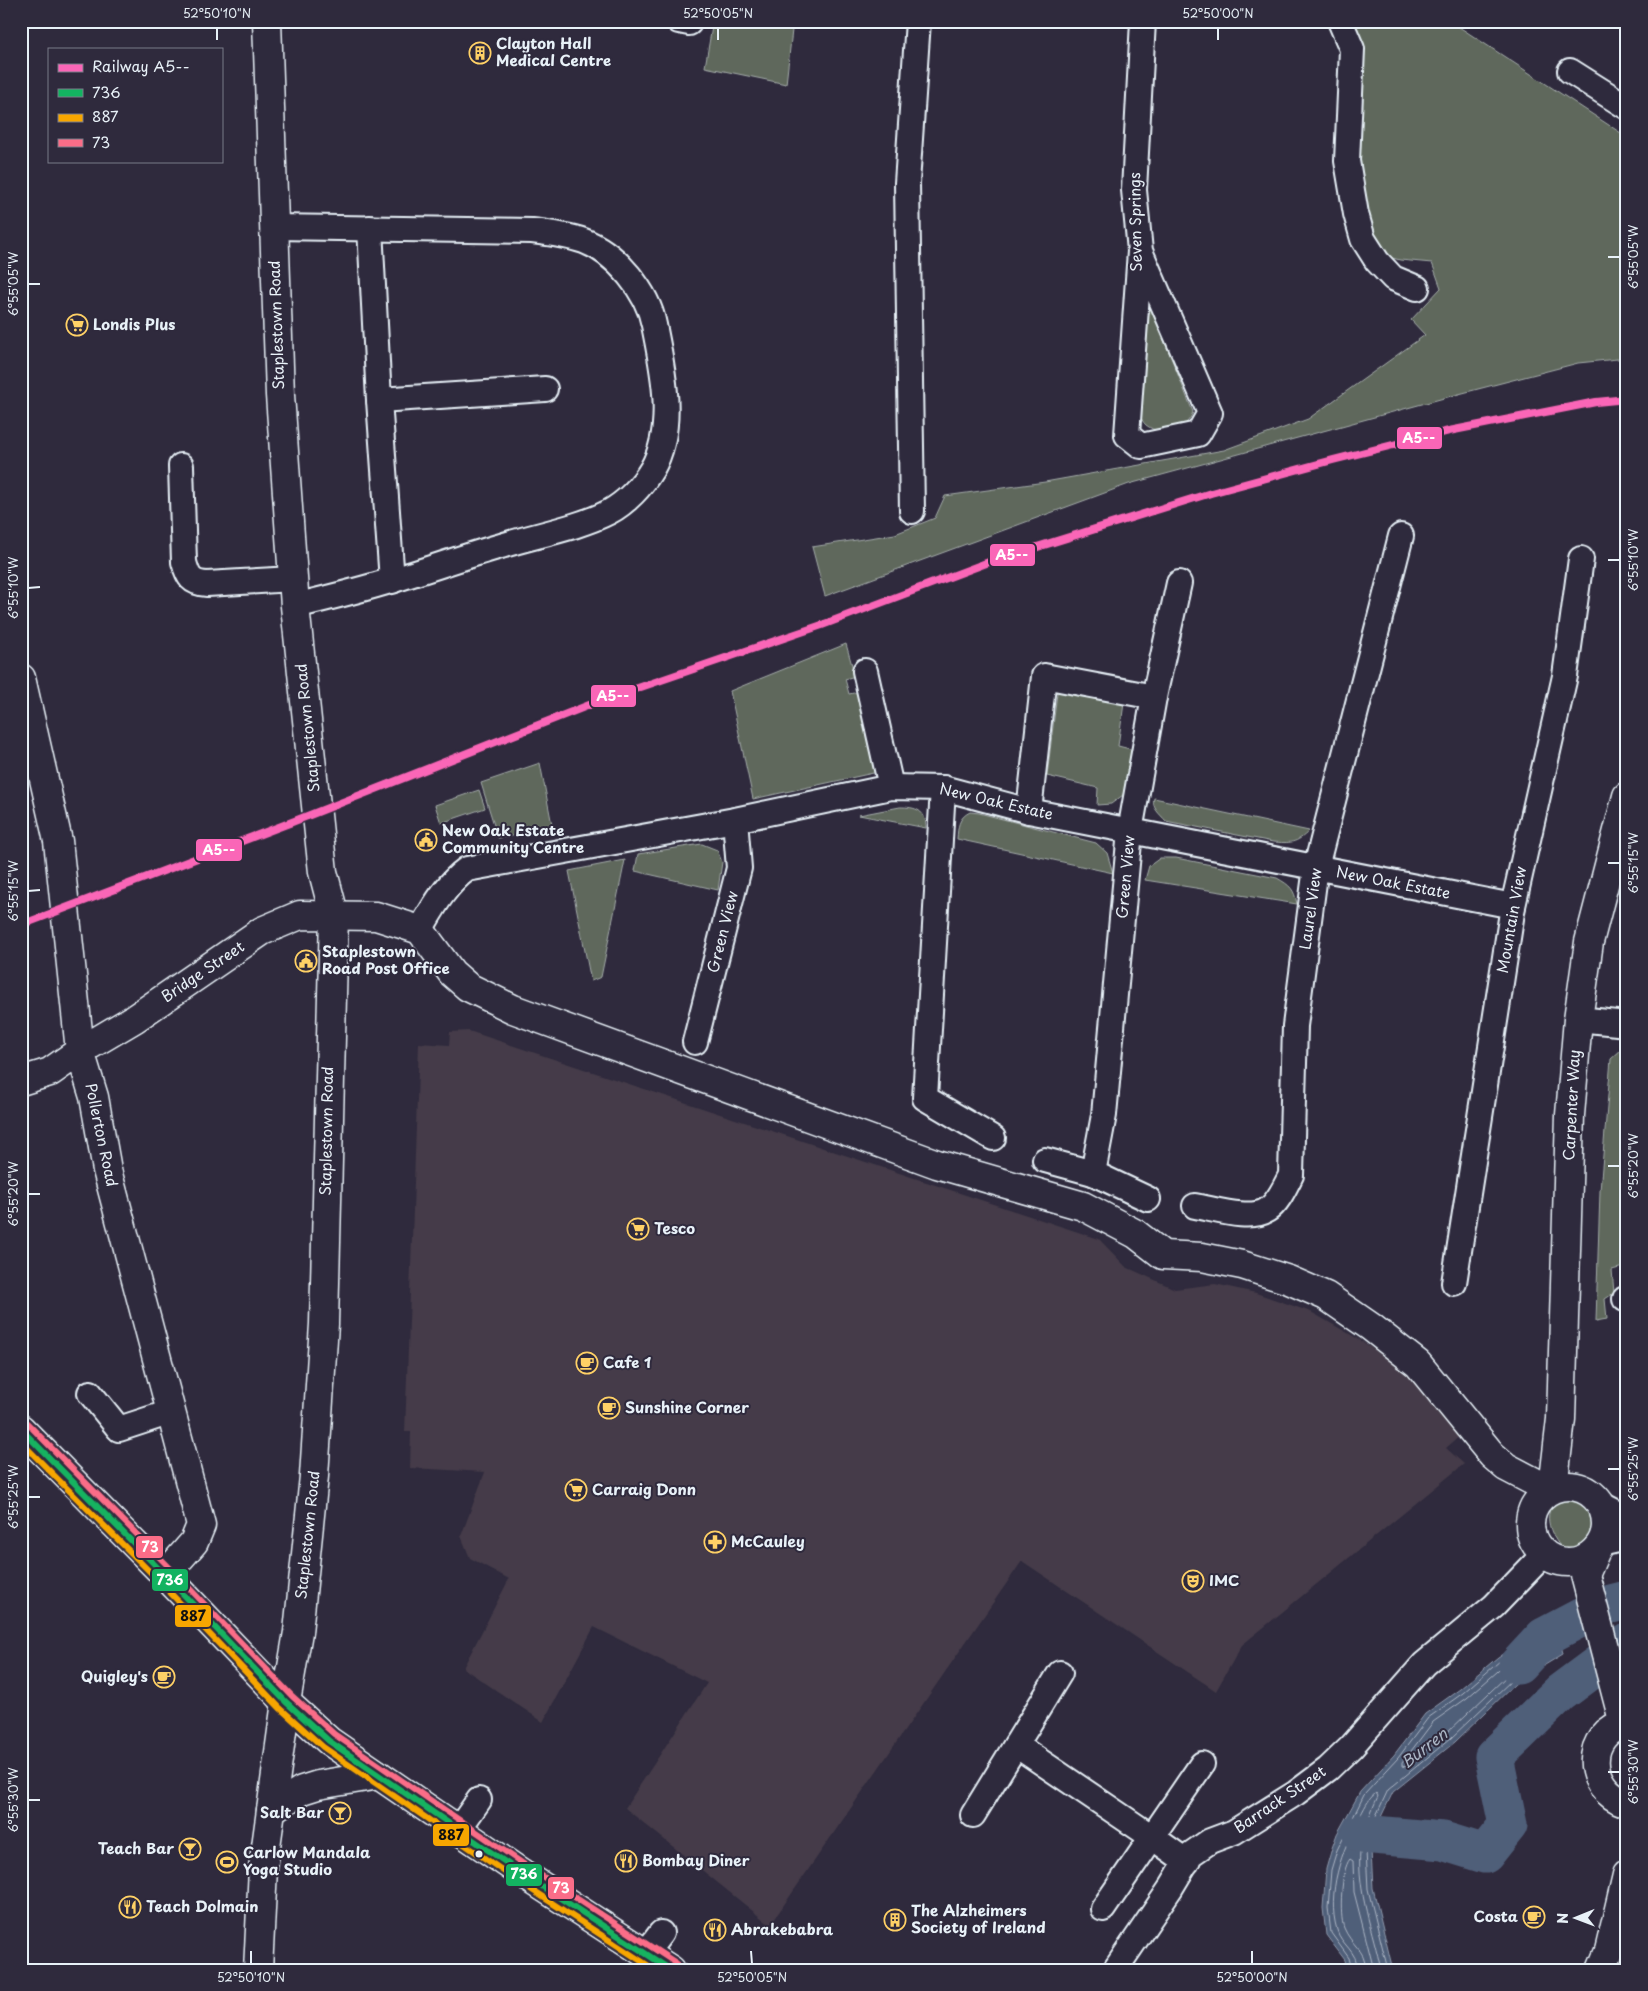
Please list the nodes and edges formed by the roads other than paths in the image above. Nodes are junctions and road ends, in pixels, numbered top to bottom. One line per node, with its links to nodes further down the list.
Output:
1 (267, 21): 7 (main road, Staplestown Road)
2 (918, 21): 14 (street)
3 (1143, 21): 9 (street, Seven Springs)
4 (1340, 21): 10 (street)
5 (1570, 71): 6 (street)
6 (1627, 107)
7 (274, 227): 8 (street); 17 (main road, Staplestown Road)
8 (370, 228): 12 (street); 18 (street)
9 (1140, 251): 9 (street, Seven Springs)
10 (1417, 288)
11 (545, 390): 12 (street)
12 (379, 400): 18 (street)
13 (181, 466): 17 (street)
14 (912, 510)
15 (1401, 536): 31 (street, Laurel View)
16 (1581, 559): 32 (street, Mountain View)
17 (293, 579): 20 (main road, Staplestown Road)
18 (392, 581): 20 (street)
19 (1179, 583): 23 (street, Green View)
20 (295, 606): 33 (main road, Staplestown Road)
21 (865, 671): 25 (street)
22 (21, 678): 24 (main road, Pollerton Road)
23 (1154, 698): 28 (street); 30 (street, Green View)
24 (27, 733): 38 (main road, Pollerton Road)
25 (891, 786): 26 (street, New Oak Estate); 29 (street, New Oak Estate)
26 (943, 788): 28 (street, New Oak Estate); 40 (street)
27 (1627, 796): 35 (main road, Carpenter Way)
28 (1029, 811): 30 (street, New Oak Estate)
29 (735, 820): 34 (street, New Oak Estate); 37 (street, Green View)
30 (1130, 831): 31 (street, New Oak Estate); 42 (street, Green View)
31 (1316, 868): 32 (street, New Oak Estate); 44 (street, Laurel View)
32 (1513, 906): 45 (street, Mountain View)
33 (334, 914): 34 (main road, Bridge Street); 38 (main road, Bridge Street); 58 (main road, Staplestown Road)
34 (420, 930): 49 (main road)
35 (1578, 1019): 36 (street); 50 (main road, Carpenter Way)
36 (1627, 1024)
37 (695, 1042)
38 (80, 1050): 39 (main road, Bridge Street); 47 (main road, Pollerton Road)
39 (21, 1080)
40 (993, 1138)
41 (1045, 1160): 42 (street)
42 (1093, 1173): 43 (street)
43 (1148, 1199)
44 (1195, 1206)
45 (1454, 1283)
46 (90, 1393): 47 (street)
47 (171, 1412): 56 (main road, Pollerton Road)
48 (21, 1429): 56 (main road)
49 (1506, 1467): 50 (main road); 53 (main road)
50 (1561, 1488): 51 (main road); 53 (main road)
51 (1602, 1505): 52 (street); 55 (main road)
52 (1627, 1518)
53 (1529, 1522): 55 (main road)
54 (1627, 1538): 55 (street)
55 (1578, 1557): 59 (main road); 69 (street, Barrack Street)
56 (165, 1575): 58 (main road)
57 (1060, 1673): 60 (street)
58 (286, 1702): 62 (main road); 65 (main road, Staplestown Road)
59 (1623, 1718): 64 (main road)
60 (1016, 1745): 66 (street); 68 (street)
61 (1202, 1764): 68 (street)
62 (379, 1775): 65 (main road); 67 (main road)
63 (479, 1800): 67 (street)
64 (1627, 1803)
65 (271, 1810): 72 (main road, Staplestown Road)
66 (973, 1815)
67 (458, 1830): 73 (main road)
68 (1152, 1837): 69 (street); 71 (street)
69 (1187, 1862): 74 (street, Barrack Street)
70 (1627, 1875): 75 (main road)
71 (1103, 1909)
72 (258, 1970)
73 (671, 1970)
74 (1116, 1970)
75 (1601, 1970)

